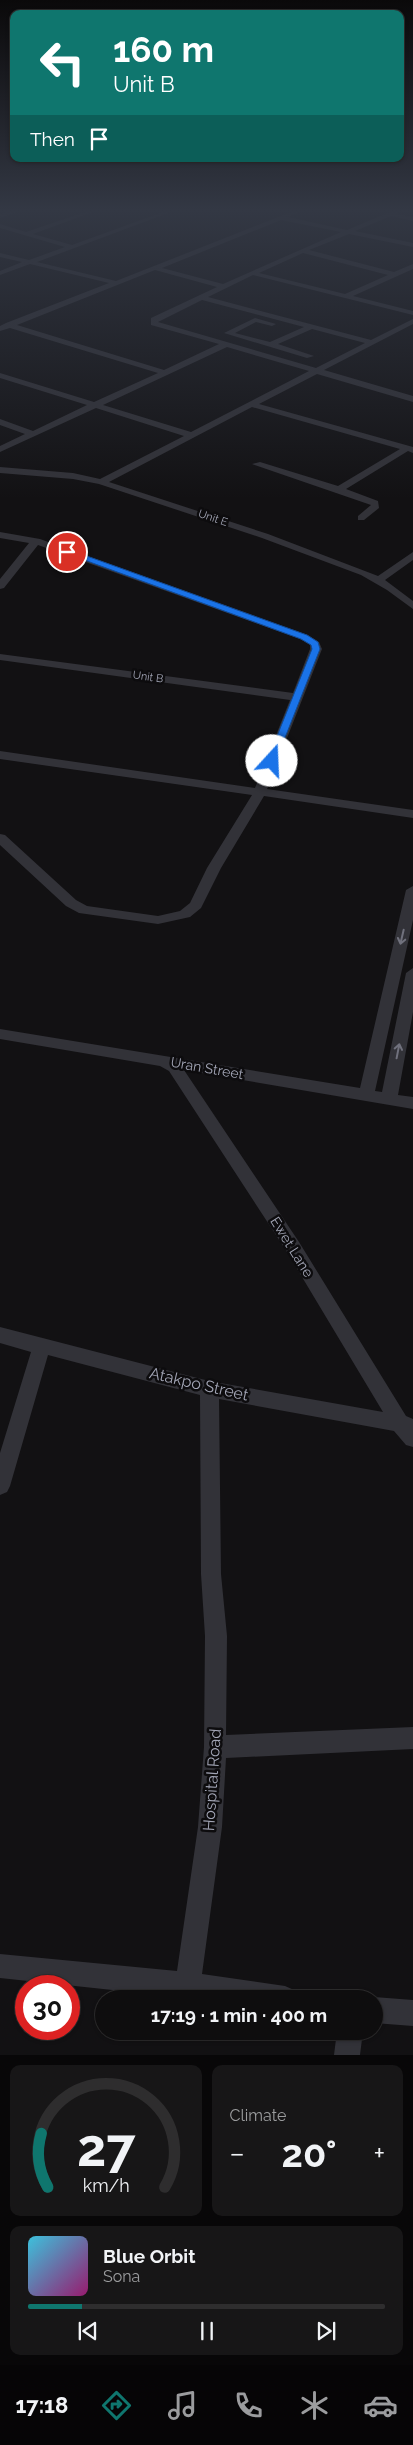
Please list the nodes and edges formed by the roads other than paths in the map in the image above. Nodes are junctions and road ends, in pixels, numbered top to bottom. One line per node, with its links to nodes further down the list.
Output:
1 (52, 308): 7 (street)
2 (182, 308): 14 (street)
3 (242, 308): 8 (street)
4 (393, 308): 5 (street)
5 (413, 313)
6 (413, 321): 9 (street)
7 (8, 325): 10 (street); 18 (street)
8 (312, 326): 12 (street); 13 (street)
9 (402, 327): 11 (street); 13 (street)
10 (0, 329)
11 (413, 330)
12 (298, 332): 15 (street); 15 (street)
13 (371, 342): 17 (street)
14 (224, 345): 17 (street); 18 (street)
15 (270, 346): 16 (street)
16 (310, 356)
17 (315, 371): 22 (street); 23 (street)
18 (167, 373): 24 (street)
19 (0, 375): 20 (street)
20 (10, 378): 21 (street); 24 (street)
21 (0, 382)
22 (413, 399)
23 (250, 404): 27 (street); 29 (street)
24 (98, 405): 26 (street); 27 (street)
25 (0, 422): 26 (street)
26 (34, 434): 28 (street)
27 (191, 435): 32 (street)
28 (0, 449)
29 (410, 449): 33 (street)
30 (258, 464): 33 (street)
31 (0, 470): 32 (street, Unit E)
32 (101, 482): 38 (street, Unit E)
33 (339, 489): 34 (street)
34 (361, 518)
35 (0, 535): 36 (street)
36 (36, 541): 39 (street); 42 (street)
37 (413, 555): 38 (street)
38 (378, 581): 40 (street, Unit E)
39 (0, 586)
40 (413, 606)
41 (0, 657): 42 (street, Unit B)
42 (295, 697): 44 (street)
43 (0, 755): 44 (street)
44 (260, 792): 45 (street); 46 (street)
45 (413, 814)
46 (0, 838)
47 (413, 890): 51 (street, one-way to 51)
48 (413, 973): 52 (street, one-way to 48)
49 (1, 1039): 50 (street, Uran Street)
50 (163, 1060): 51 (street, Uran Street); 57 (street, Ewet Lane)
51 (366, 1095): 52 (street, Uran Street)
52 (389, 1099): 53 (street, Uran Street)
53 (413, 1103)
54 (0, 1335): 55 (street, Atakpo Street)
55 (41, 1348): 56 (street, Atakpo Street); 59 (street)
56 (209, 1389): 57 (street, Atakpo Street); 61 (street, Hospital Road)
57 (407, 1425): 58 (street, Ewet Lane)
58 (413, 1440)
59 (0, 1486)
60 (413, 1738): 61 (street)
61 (215, 1746): 63 (street, Hospital Road)
62 (0, 1966): 63 (street)
63 (188, 1985): 64 (street)
64 (223, 1990)
65 (383, 2011): 66 (street)
66 (413, 2013)
67 (349, 2040): 68 (street)
68 (347, 2055)

